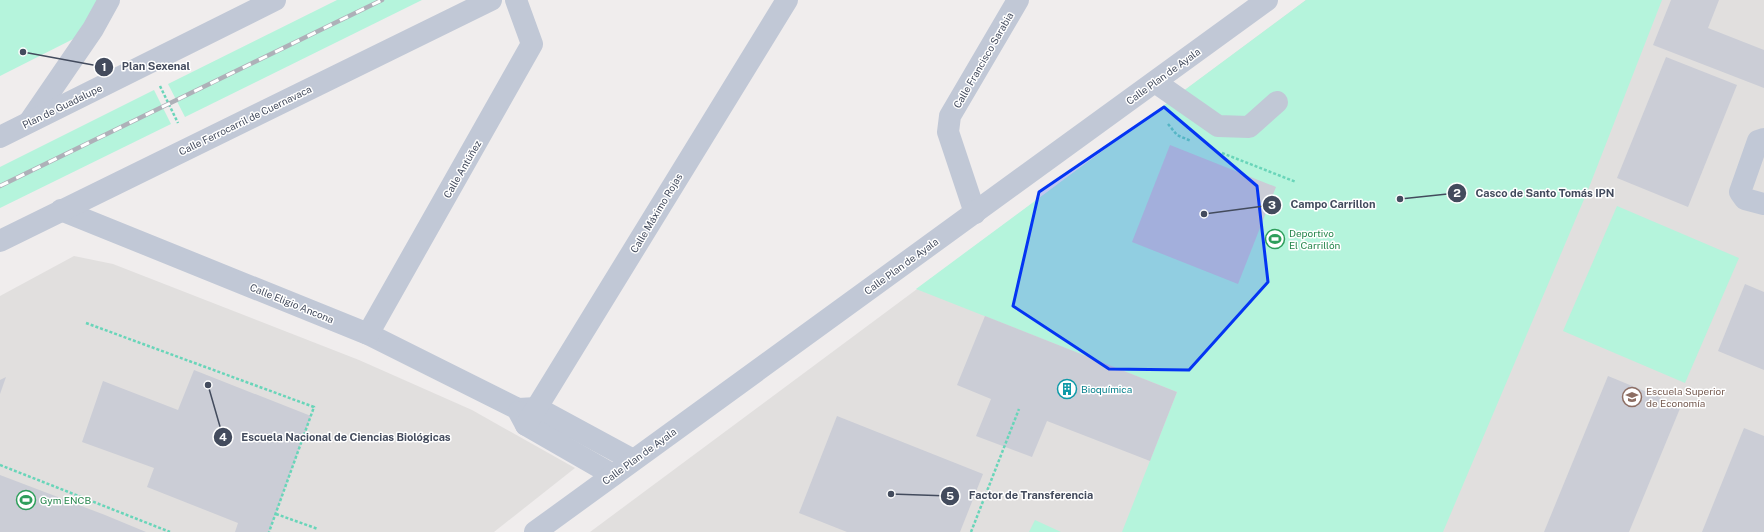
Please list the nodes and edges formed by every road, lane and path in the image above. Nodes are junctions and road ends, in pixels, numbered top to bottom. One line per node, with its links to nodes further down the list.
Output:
1 (109, 0): 11 (street)
2 (275, 0): 11 (street, Plan de Guadalupe)
3 (491, 0): 16 (street, Calle Ferrocarril de Cuernavaca)
4 (516, 0): 20 (street, Calle Antúñez)
5 (787, 0): 22 (street, Calle Máximo Rojas)
6 (1018, 0): 17 (street, Calle Francisco Sarabia)
7 (1267, 0): 8 (street, Calle Plan de Ayala)
8 (1155, 82): 10 (street); 17 (street, Calle Plan de Ayala)
9 (160, 86): 12 (path)
10 (1277, 102)
11 (28, 123): 13 (street, Plan de Guadalupe)
12 (178, 123)
13 (0, 137)
14 (1764, 139): 15 (street)
15 (1764, 204)
16 (61, 210): 18 (street, Calle Ferrocarril de Cuernavaca); 20 (street, Calle Eligio Ancona)
17 (975, 213): 23 (street, Calle Plan de Ayala)
18 (0, 240)
19 (86, 323): 26 (path)
20 (368, 334): 22 (street, Calle Eligio Ancona)
21 (1019, 409): 31 (path)
22 (527, 414): 23 (street, Calle Eligio Ancona); 25 (street, Calle Eligio Ancona)
23 (633, 460): 25 (street, Calle Plan de Ayala)
24 (0, 465): 28 (path)
25 (613, 475): 30 (street, Calle Plan de Ayala)
26 (276, 514): 27 (path); 29 (path)
27 (318, 529)
28 (170, 532)
29 (269, 532)
30 (535, 532)
31 (971, 532)

